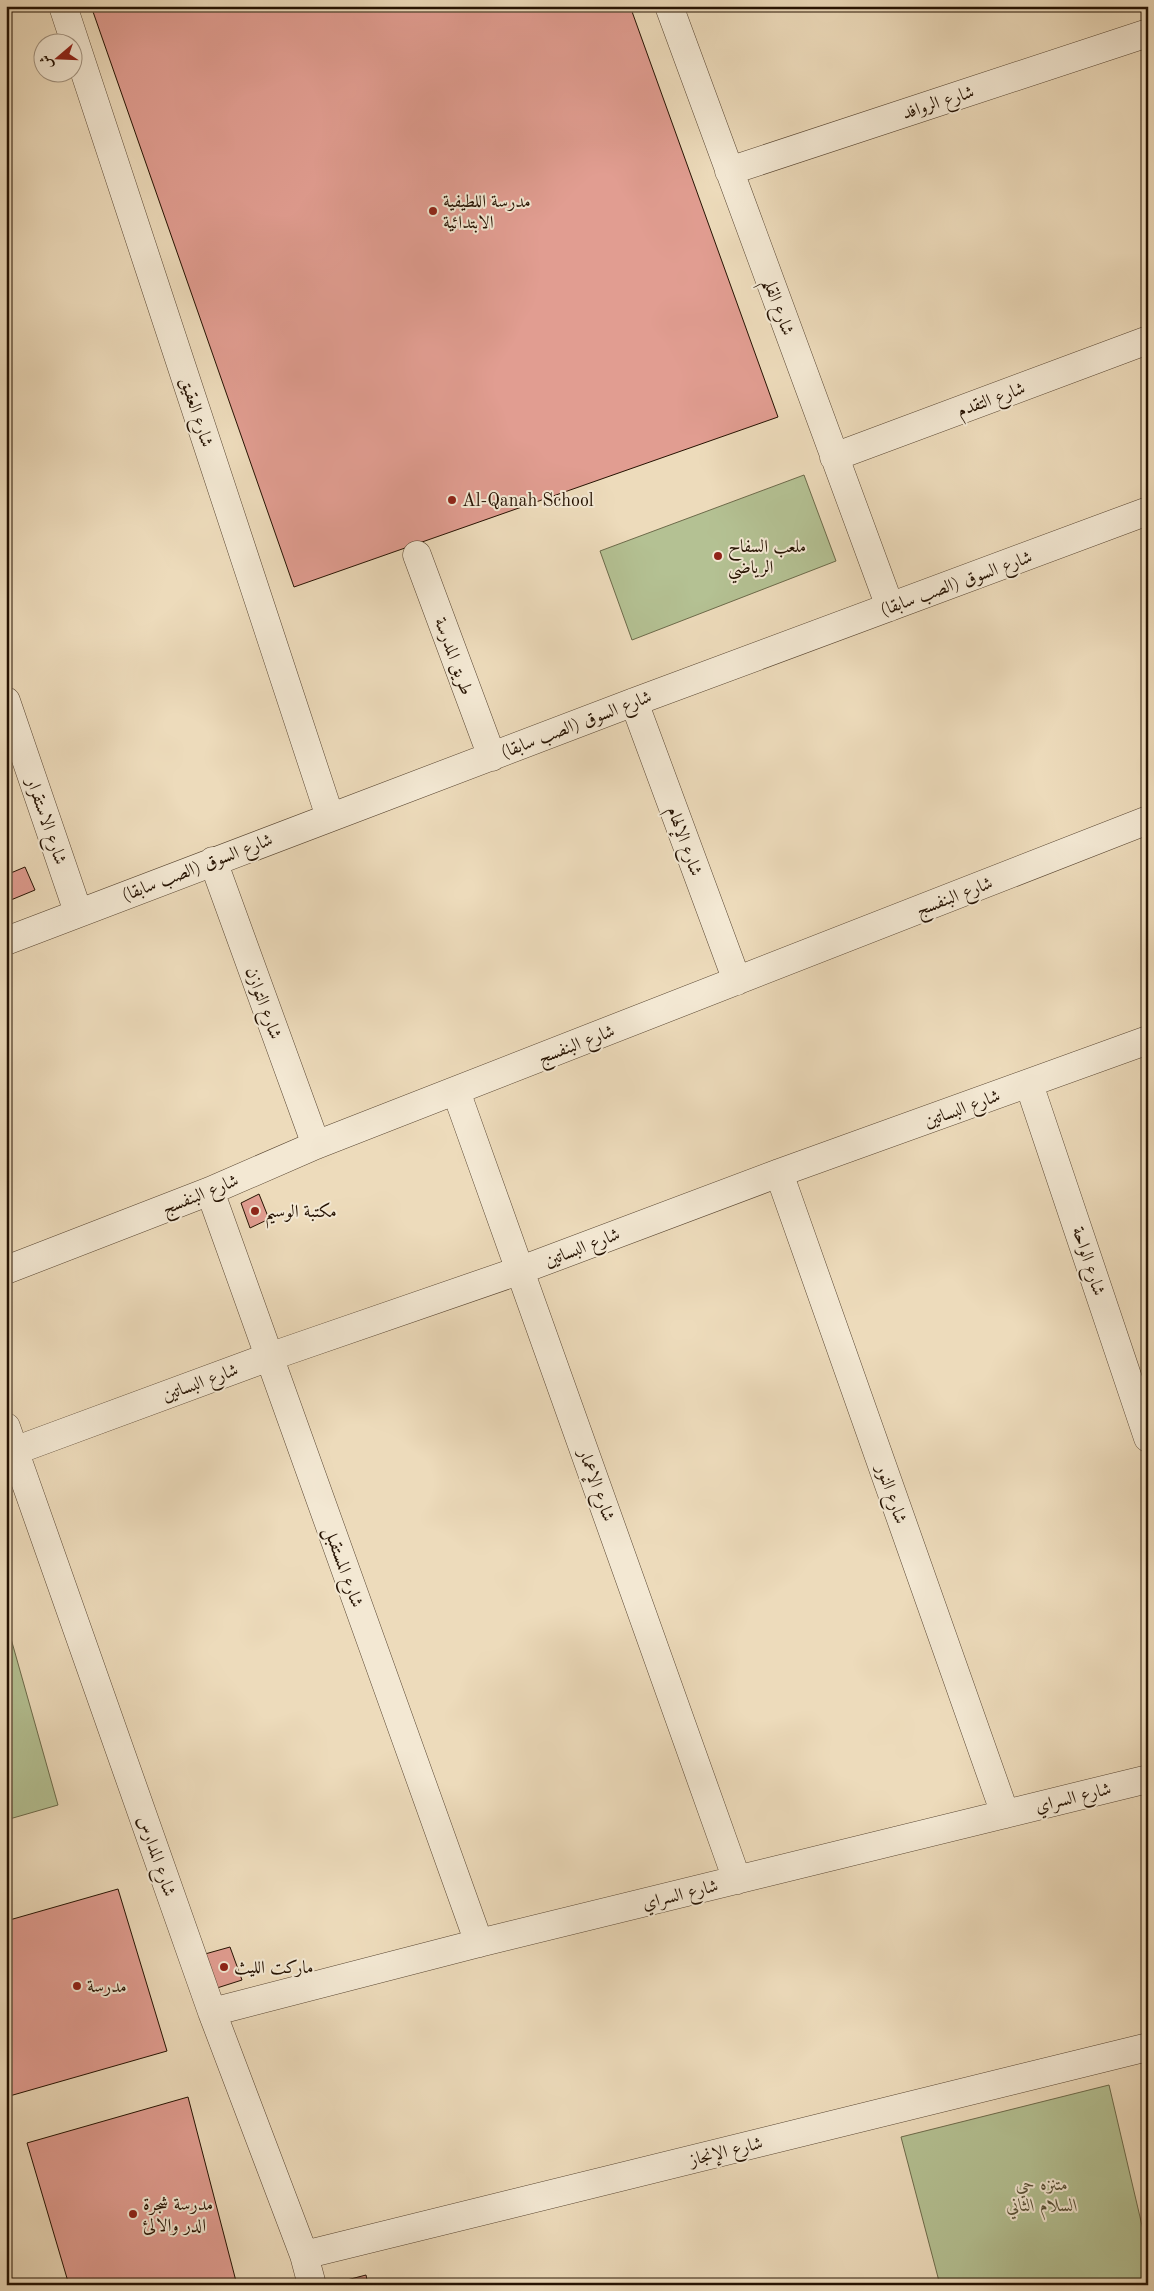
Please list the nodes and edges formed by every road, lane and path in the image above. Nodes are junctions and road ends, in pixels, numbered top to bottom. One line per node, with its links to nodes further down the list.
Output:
1 (63, 6): 13 (street, شارع العقيق)
2 (669, 6): 4 (street, شارع القلم)
3 (1148, 33): 4 (street, شارع الروافد)
4 (729, 171): 6 (street, شارع القلم)
5 (1148, 340): 6 (street, شارع التقدم)
6 (834, 457): 9 (street, شارع القلم)
7 (1148, 511): 9 (street, شارع السوق (الصب سابقا))
8 (417, 555): 12 (street, طريق المدرسة)
9 (890, 607): 11 (street, شارع السوق (الصب سابقا))
10 (6, 701): 16 (street, شارع الاستقرار)
11 (634, 702): 12 (street, شارع السوق (الصب سابقا)); 18 (street, شارع الإلهام)
12 (492, 757): 13 (street, شارع السوق (الصب سابقا))
13 (330, 817): 15 (street, شارع السوق (الصب سابقا))
14 (1148, 820): 18 (street, شارع البنفسج)
15 (213, 861): 16 (street, شارع السوق (الصب سابقا)); 22 (street, شارع التوازن)
16 (78, 912): 17 (street, شارع السوق (الصب سابقا))
17 (6, 941)
18 (737, 981): 21 (street, شارع البنفسج)
19 (1148, 1040): 20 (street, شارع البساتين)
20 (1029, 1084): 23 (street, شارع البساتين); 28 (street, شارع الواحة)
21 (456, 1091): 22 (street, شارع البنفسج); 26 (street, شارع الإعمار)
22 (316, 1146): 24 (street, شارع البنفسج)
23 (779, 1173): 26 (street, شارع البساتين); 31 (street, شارع النور)
24 (210, 1191): 25 (street, شارع البنفسج); 27 (street, شارع المستقبل)
25 (6, 1270)
26 (521, 1270): 27 (street, شارع البساتين); 32 (street, شارع الإعمار)
27 (269, 1357): 29 (street, شارع البساتين); 33 (street, شارع المستقبل)
28 (1148, 1438)
29 (9, 1444): 34 (street, شارع المدارس)
30 (1148, 1779): 31 (street, شارع السراي)
31 (1005, 1814): 32 (street, شارع السراي)
32 (737, 1880): 33 (street, شارع السراي)
33 (478, 1943): 34 (street, شارع السراي)
34 (212, 2012): 36 (street, شارع المدارس)
35 (1148, 2047): 36 (street, شارع الإنجاز)
36 (304, 2255): 37 (street, شارع المدارس)
37 (312, 2285)

